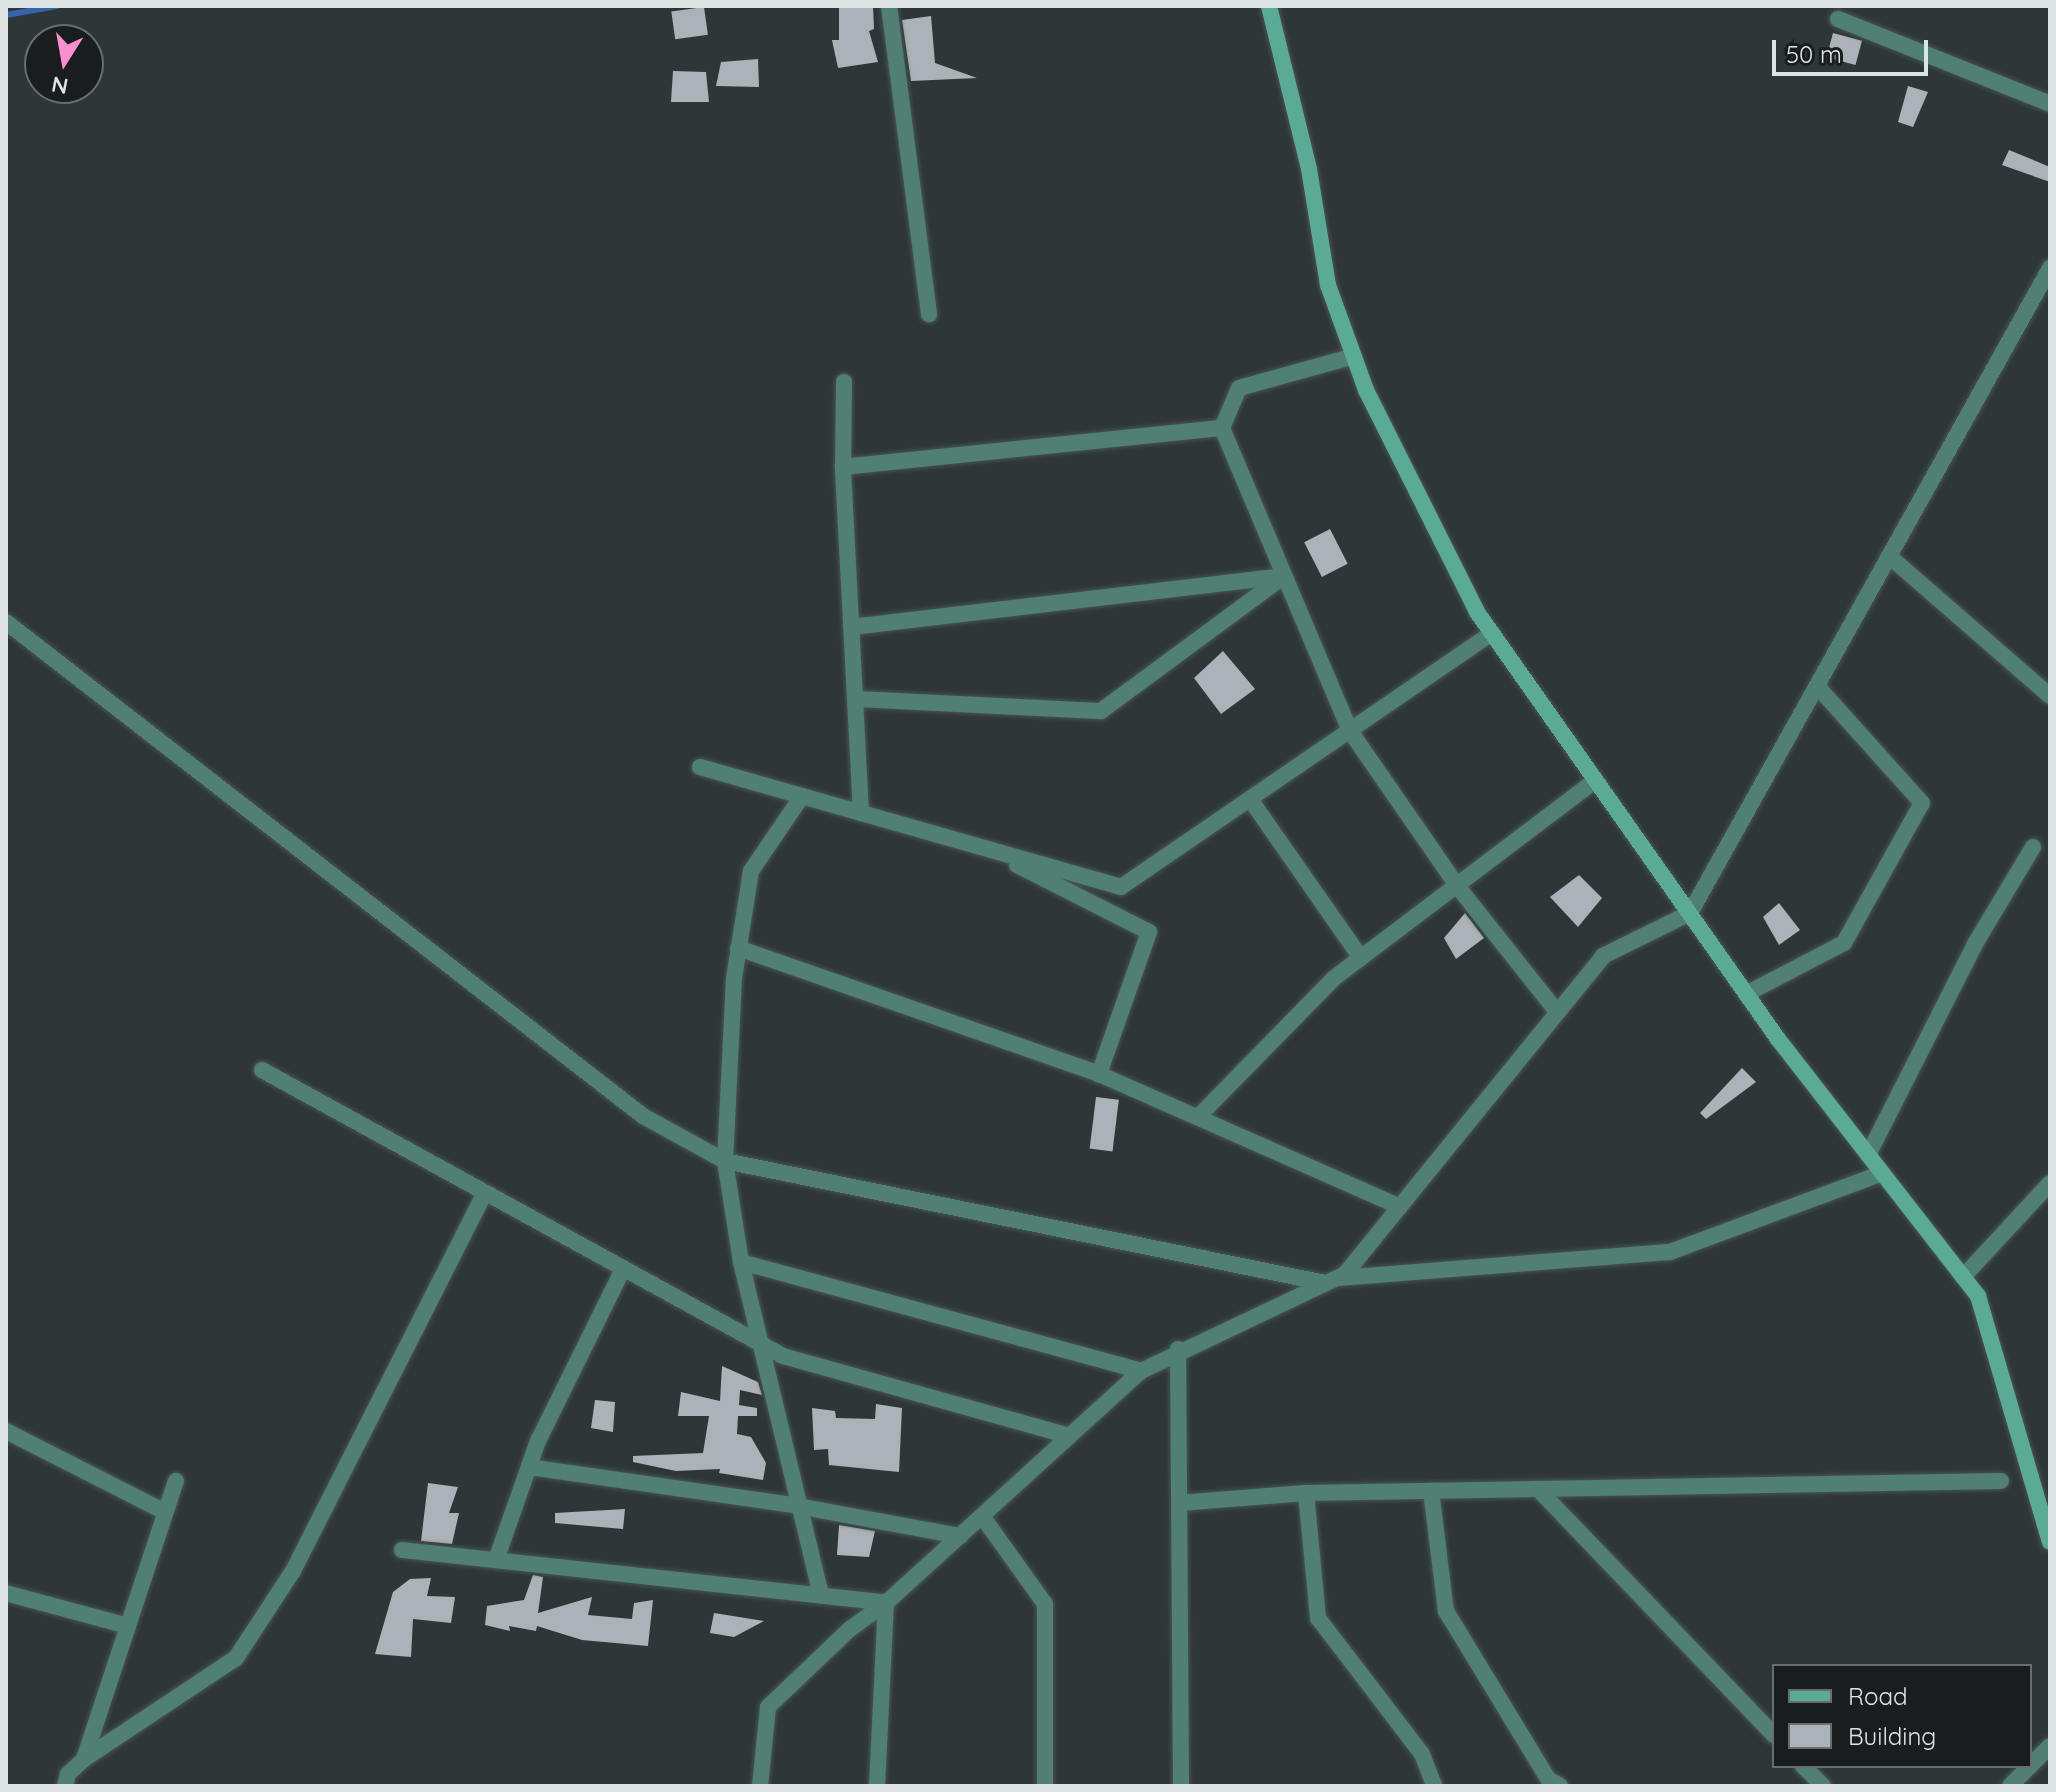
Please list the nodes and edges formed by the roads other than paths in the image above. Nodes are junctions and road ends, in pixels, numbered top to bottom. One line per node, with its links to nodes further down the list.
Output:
1 (889, 6): 6 (street)
2 (1269, 6): 7 (main road)
3 (1838, 19): 4 (street)
4 (2050, 104)
5 (2050, 268): 11 (street)
6 (929, 314)
7 (1354, 356): 9 (street); 15 (main road)
8 (844, 382): 10 (street)
9 (1222, 428): 10 (street); 12 (street)
10 (843, 467): 14 (street)
11 (1889, 556): 16 (street); 17 (street)
12 (1284, 576): 14 (street); 18 (street); 19 (street)
13 (6, 622): 37 (street)
14 (851, 627): 18 (street)
15 (1492, 633): 19 (street); 21 (main road)
16 (1817, 686): 28 (street); 31 (street)
17 (2050, 696)
18 (855, 699): 24 (street)
19 (1350, 731): 23 (street); 27 (street)
20 (700, 767): 22 (street)
21 (1596, 780): 27 (street); 28 (main road)
22 (802, 796): 24 (street); 29 (street)
23 (1250, 799): 25 (street); 30 (street)
24 (861, 813): 25 (street)
25 (981, 847): 34 (street)
26 (2033, 847): 36 (street)
27 (1457, 885): 30 (street); 32 (street)
28 (1690, 913): 31 (main road); 32 (street)
29 (738, 948): 34 (street); 37 (street)
30 (1361, 958): 35 (street)
31 (1746, 994): 36 (main road)
32 (1557, 1012): 41 (street)
33 (262, 1070): 40 (street)
34 (1099, 1074): 35 (street)
35 (1198, 1117): 41 (street)
36 (1868, 1155): 38 (main road)
37 (725, 1161): 42 (street); 45 (street)
38 (1882, 1173): 44 (main road); 45 (street)
39 (2050, 1183): 44 (street)
40 (485, 1193): 43 (street); 71 (street)
41 (1400, 1207): 45 (street)
42 (741, 1262): 46 (street); 48 (street)
43 (623, 1269): 46 (street); 51 (street)
44 (1963, 1277): 62 (main road)
45 (1330, 1280): 47 (street)
46 (761, 1344): 50 (street); 58 (street)
47 (1178, 1349): 48 (street); 57 (street)
48 (1141, 1371): 50 (street)
49 (6, 1431): 59 (street)
50 (1069, 1436): 60 (street)
51 (529, 1467): 58 (street); 64 (street)
52 (176, 1481): 59 (street)
53 (2001, 1481): 54 (street)
54 (1538, 1489): 55 (street); 69 (street)
55 (1431, 1491): 56 (street); 81 (street)
56 (1306, 1493): 57 (street); 80 (street)
57 (1179, 1503): 79 (street)
58 (798, 1506): 61 (street); 66 (street)
59 (165, 1512): 68 (street)
60 (982, 1516): 61 (street); 78 (street)
61 (960, 1536): 67 (street)
62 (2049, 1538)
63 (402, 1550): 64 (street)
64 (496, 1560): 66 (street)
65 (6, 1593): 68 (street)
66 (821, 1596): 67 (street)
67 (886, 1603): 76 (street); 77 (street)
68 (128, 1626): 71 (street)
69 (1772, 1733)
70 (2050, 1746): 72 (street)
71 (84, 1759): 75 (street)
72 (2032, 1764)
73 (1805, 1768): 82 (street)
74 (2028, 1768): 83 (street)
75 (65, 1786)
76 (760, 1786)
77 (877, 1786)
78 (1045, 1786)
79 (1181, 1786)
80 (1434, 1786)
81 (1560, 1786)
82 (1823, 1786)
83 (2010, 1786)

